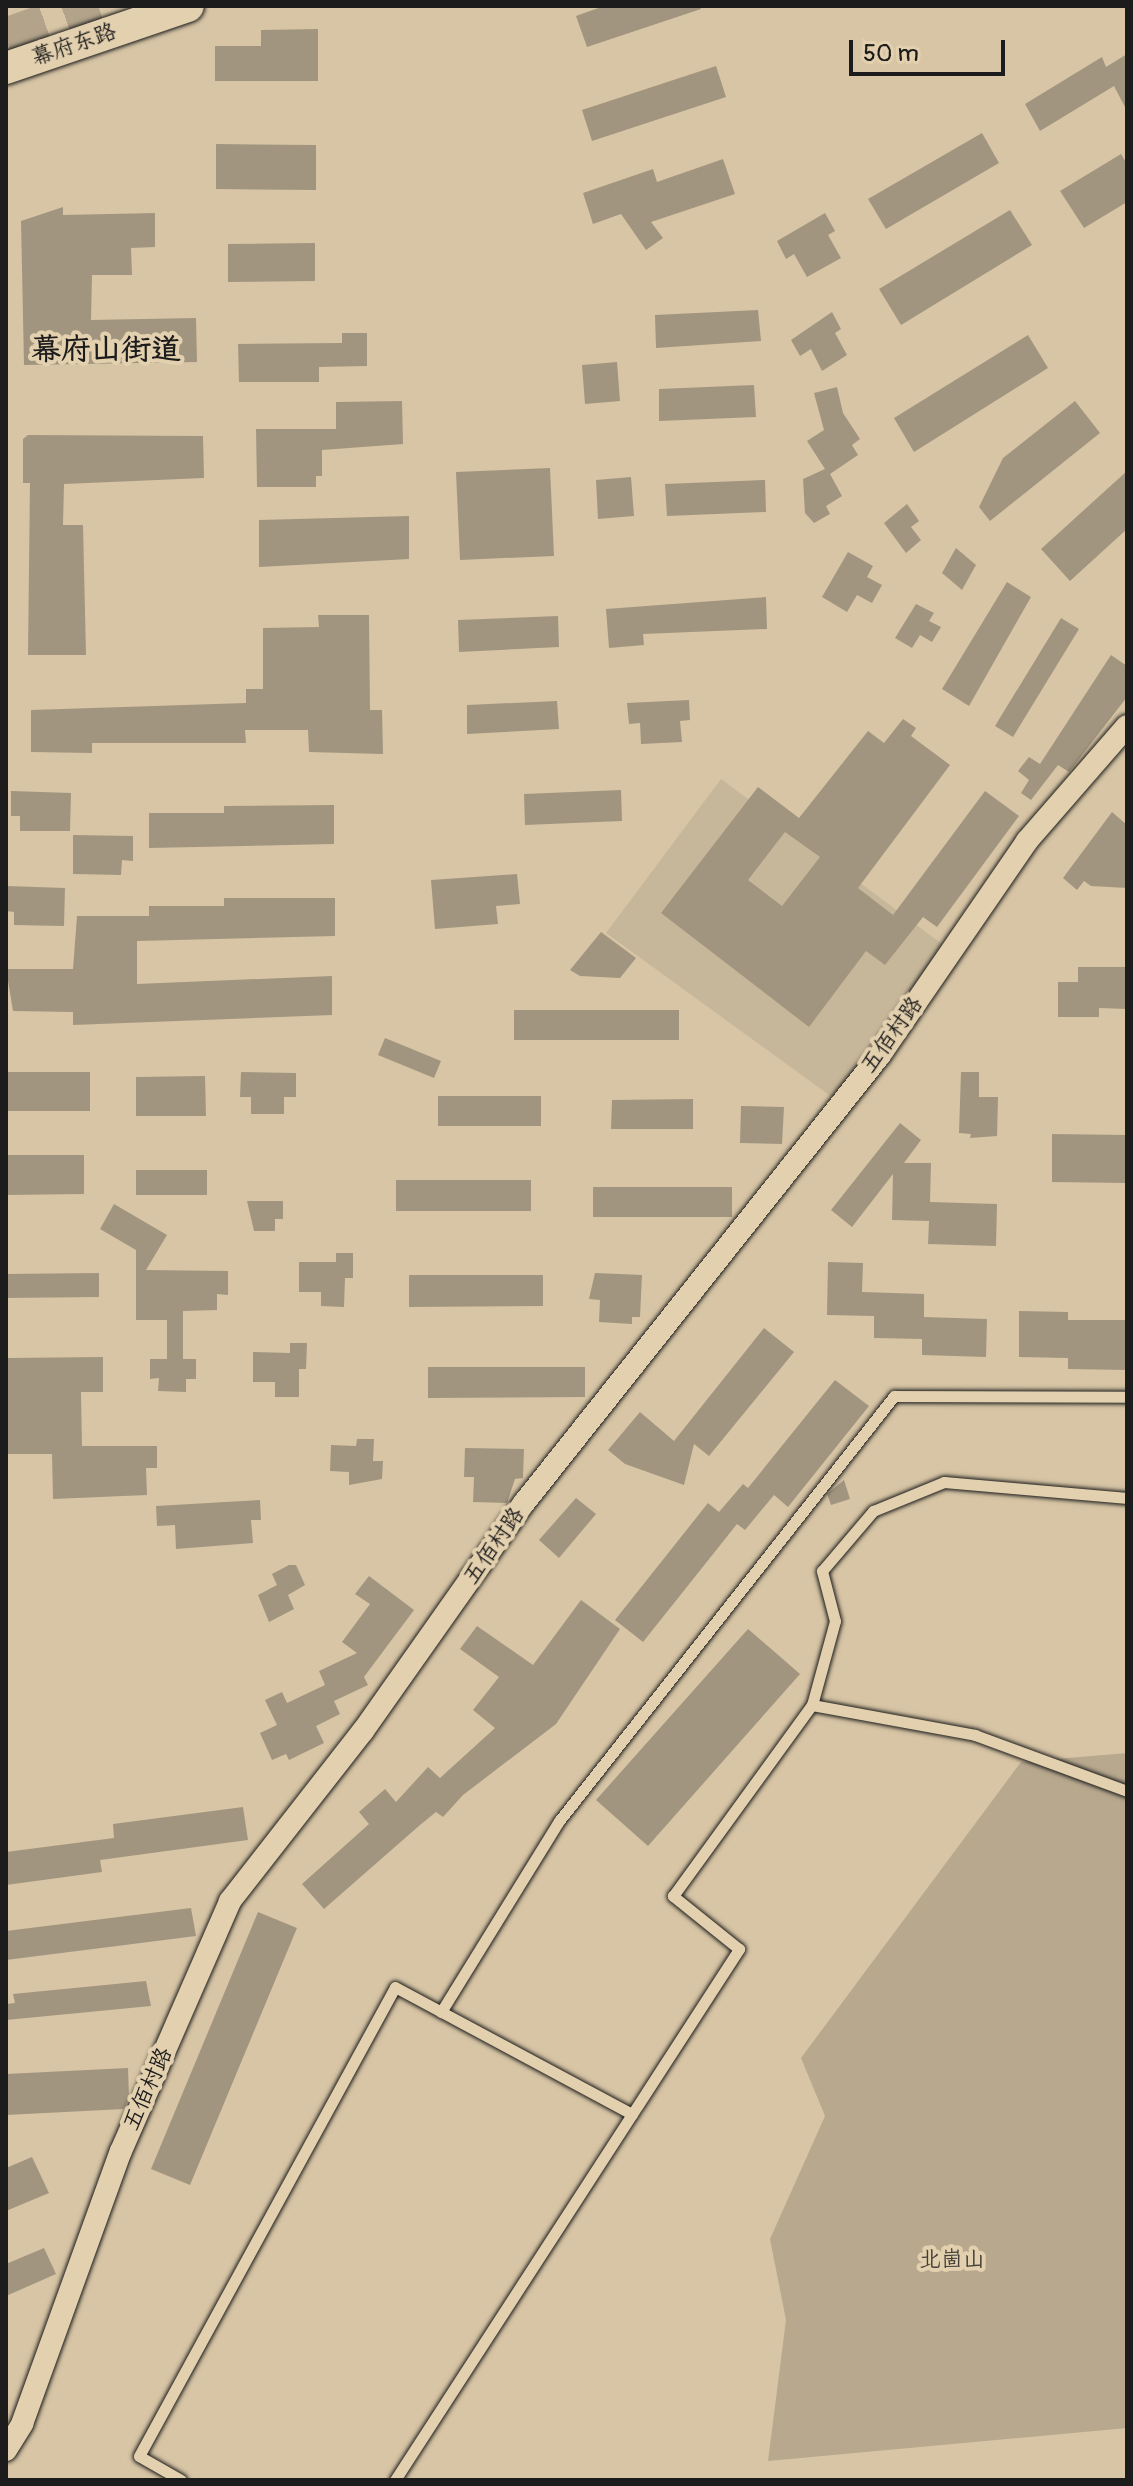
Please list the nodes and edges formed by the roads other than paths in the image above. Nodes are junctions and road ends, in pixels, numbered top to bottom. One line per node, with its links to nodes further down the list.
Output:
1 (188, 6): 2 (main road, 幕府东路)
2 (135, 14): 3 (main road, 幕府东路)
3 (6, 68)
4 (1127, 726): 11 (street, 五佰村路)
5 (1127, 1397): 9 (lane)
6 (1127, 1498): 7 (lane)
7 (812, 1705): 8 (lane); 10 (lane)
8 (1127, 1791)
9 (441, 2012): 10 (lane); 12 (lane)
10 (632, 2114): 13 (lane)
11 (6, 2450)
12 (181, 2480)
13 (395, 2480)

